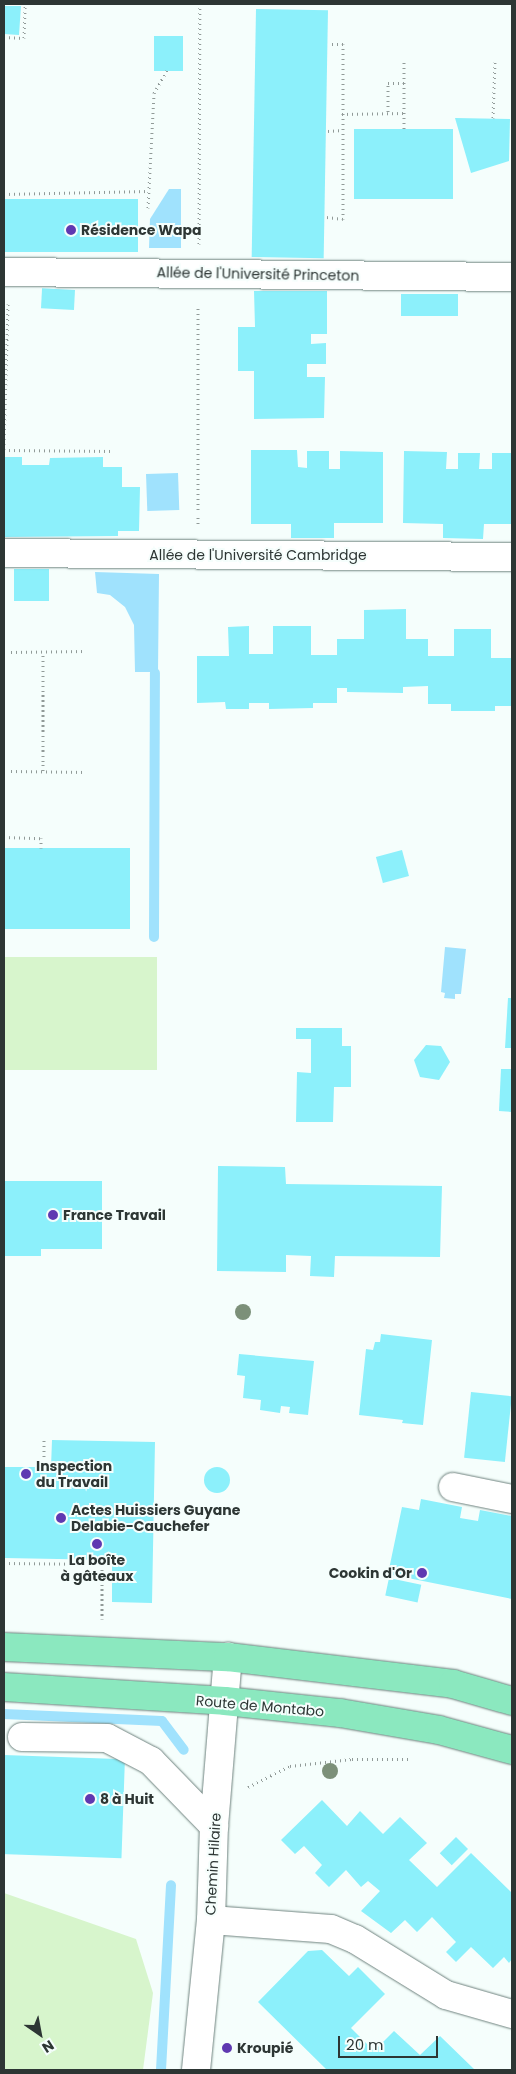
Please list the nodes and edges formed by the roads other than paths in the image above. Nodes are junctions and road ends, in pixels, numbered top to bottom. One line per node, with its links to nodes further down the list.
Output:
1 (4, 272): 2 (street, Allée de l'Université Princeton)
2 (512, 277)
3 (4, 553): 4 (street, Allée de l'Université Cambridge)
4 (512, 557)
5 (453, 1487): 6 (street)
6 (512, 1499)
7 (4, 1648): 8 (main road)
8 (228, 1657): 10 (main road); 11 (street, Chemin Hilaire)
9 (4, 1687): 11 (main road, Route de Montabo)
10 (512, 1701)
11 (225, 1702): 13 (main road, Route de Montabo); 14 (street, Chemin Hilaire)
12 (22, 1738): 14 (street)
13 (512, 1750)
14 (215, 1814): 15 (street, Chemin Hilaire)
15 (210, 1920): 16 (street); 17 (street, Chemin Hilaire)
16 (512, 2014)
17 (196, 2070)

